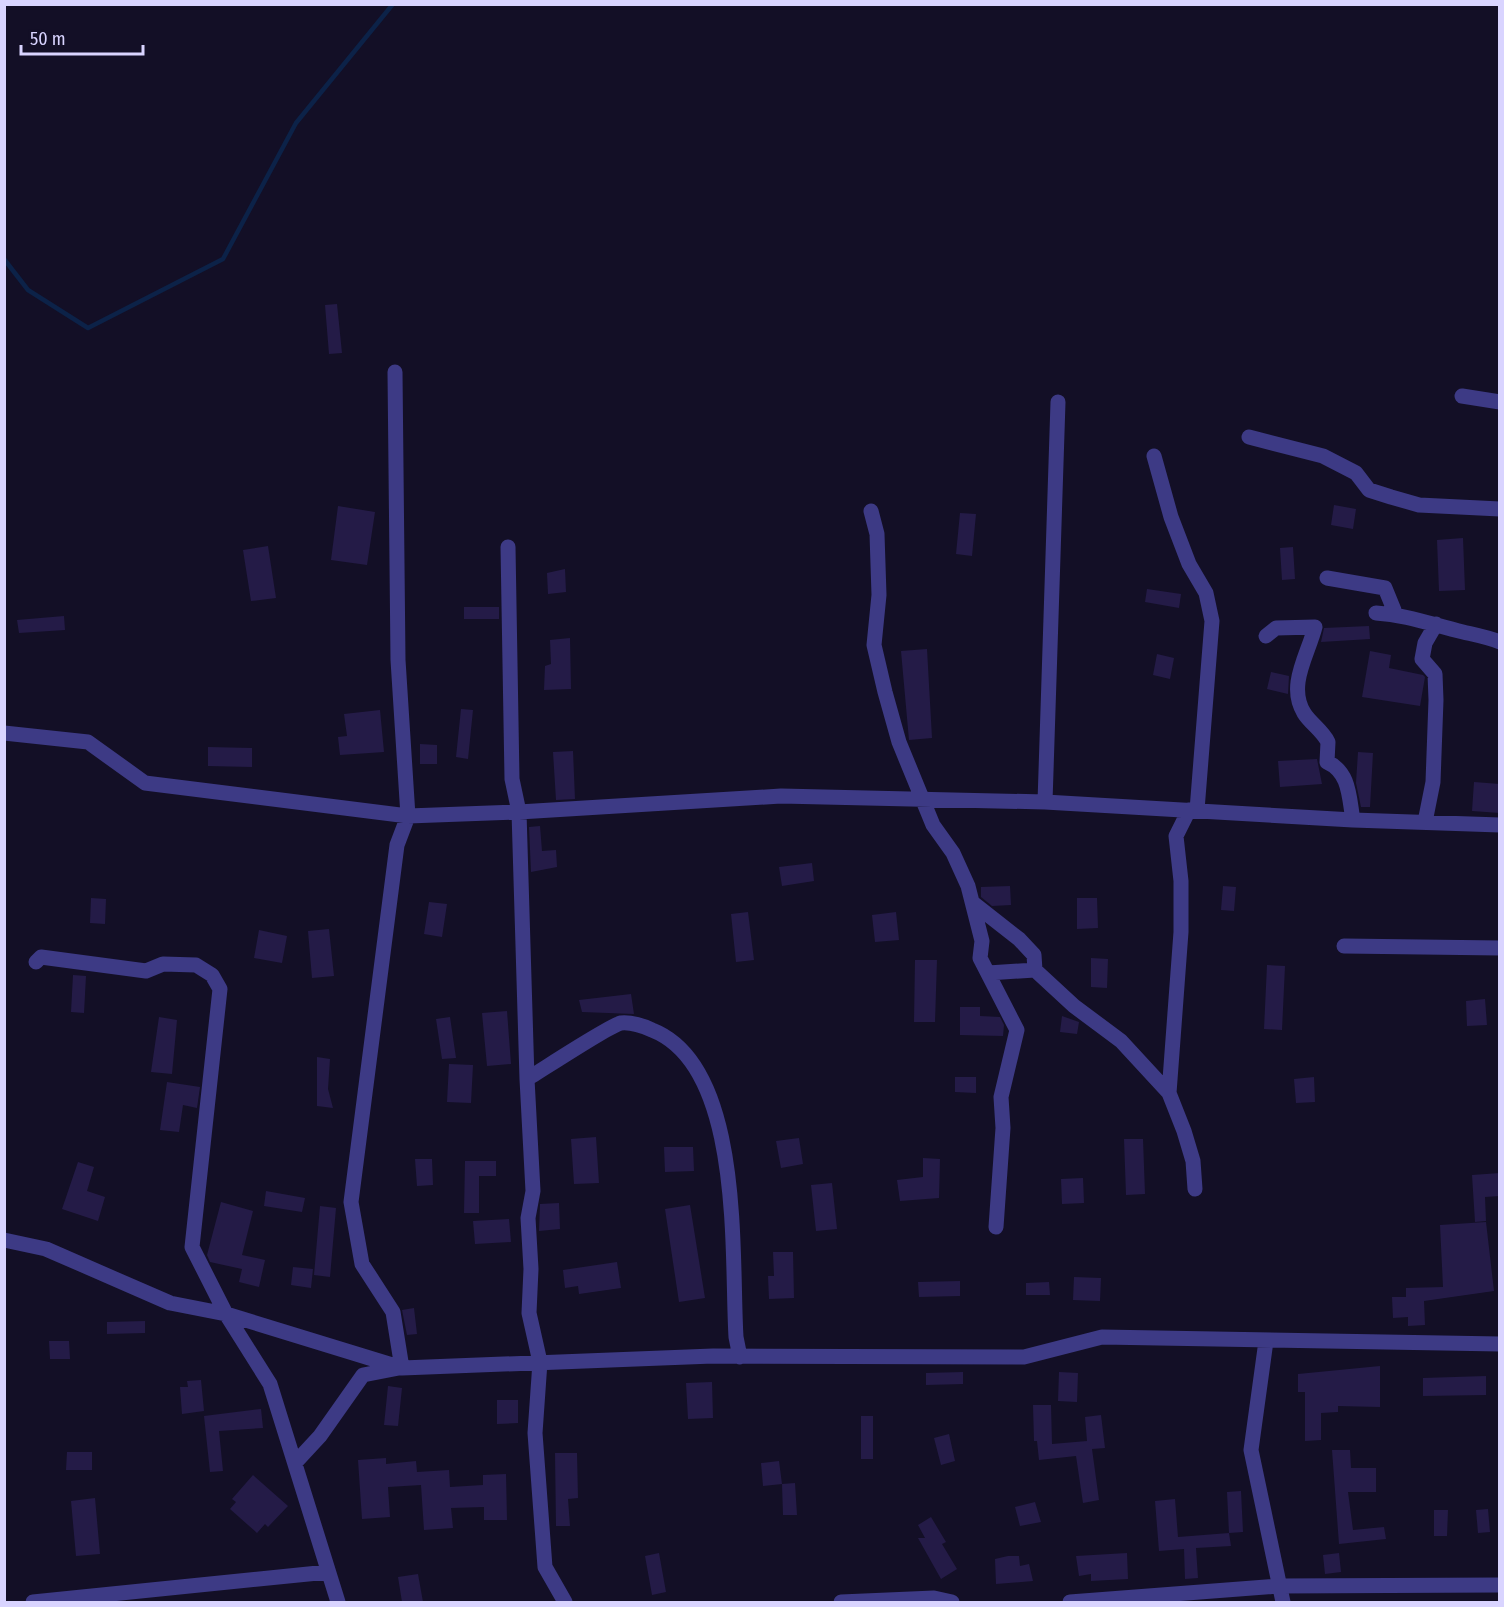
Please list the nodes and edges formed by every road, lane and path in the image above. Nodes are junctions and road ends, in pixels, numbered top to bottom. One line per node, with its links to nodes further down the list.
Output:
1 (395, 372): 19 (street)
2 (1462, 396): 4 (street)
3 (1058, 402): 16 (street)
4 (1500, 402)
5 (1250, 437): 7 (street)
6 (1154, 456): 17 (street)
7 (1500, 509)
8 (872, 511): 15 (street)
9 (508, 547): 18 (street)
10 (1327, 578): 11 (street)
11 (1436, 624): 13 (street); 21 (street)
12 (1266, 636): 20 (street)
13 (1500, 642)
14 (4, 733): 19 (street)
15 (922, 799): 16 (street); 18 (street); 23 (street)
16 (1045, 802): 17 (street)
17 (1193, 810): 20 (street); 32 (street)
18 (519, 812): 19 (street); 31 (street)
19 (408, 816): 41 (street)
20 (1353, 820): 21 (street)
21 (1425, 822): 22 (street)
22 (1500, 825)
23 (973, 903): 24 (street); 25 (street)
24 (1000, 922): 25 (street); 29 (street)
25 (982, 940): 30 (street)
26 (1344, 946): 27 (street)
27 (1500, 948)
28 (36, 962): 36 (street)
29 (1035, 970): 30 (street); 32 (street)
30 (988, 974): 34 (street)
31 (527, 1079): 39 (street); 40 (street)
32 (1169, 1093): 33 (street)
33 (1195, 1189)
34 (996, 1227)
35 (4, 1240): 36 (street)
36 (226, 1314): 41 (street); 42 (street)
37 (1266, 1341): 38 (street); 39 (street); 45 (street)
38 (1500, 1344)
39 (740, 1358): 40 (street)
40 (540, 1362): 41 (street); 48 (street)
41 (402, 1368): 42 (street)
42 (295, 1463): 43 (street)
43 (328, 1572): 46 (street); 47 (street)
44 (1500, 1585): 45 (street)
45 (1278, 1586): 51 (street); 52 (street)
46 (33, 1602)
47 (338, 1602)
48 (565, 1602)
49 (840, 1602): 50 (street)
50 (952, 1602)
51 (1070, 1602)
52 (1283, 1602)

